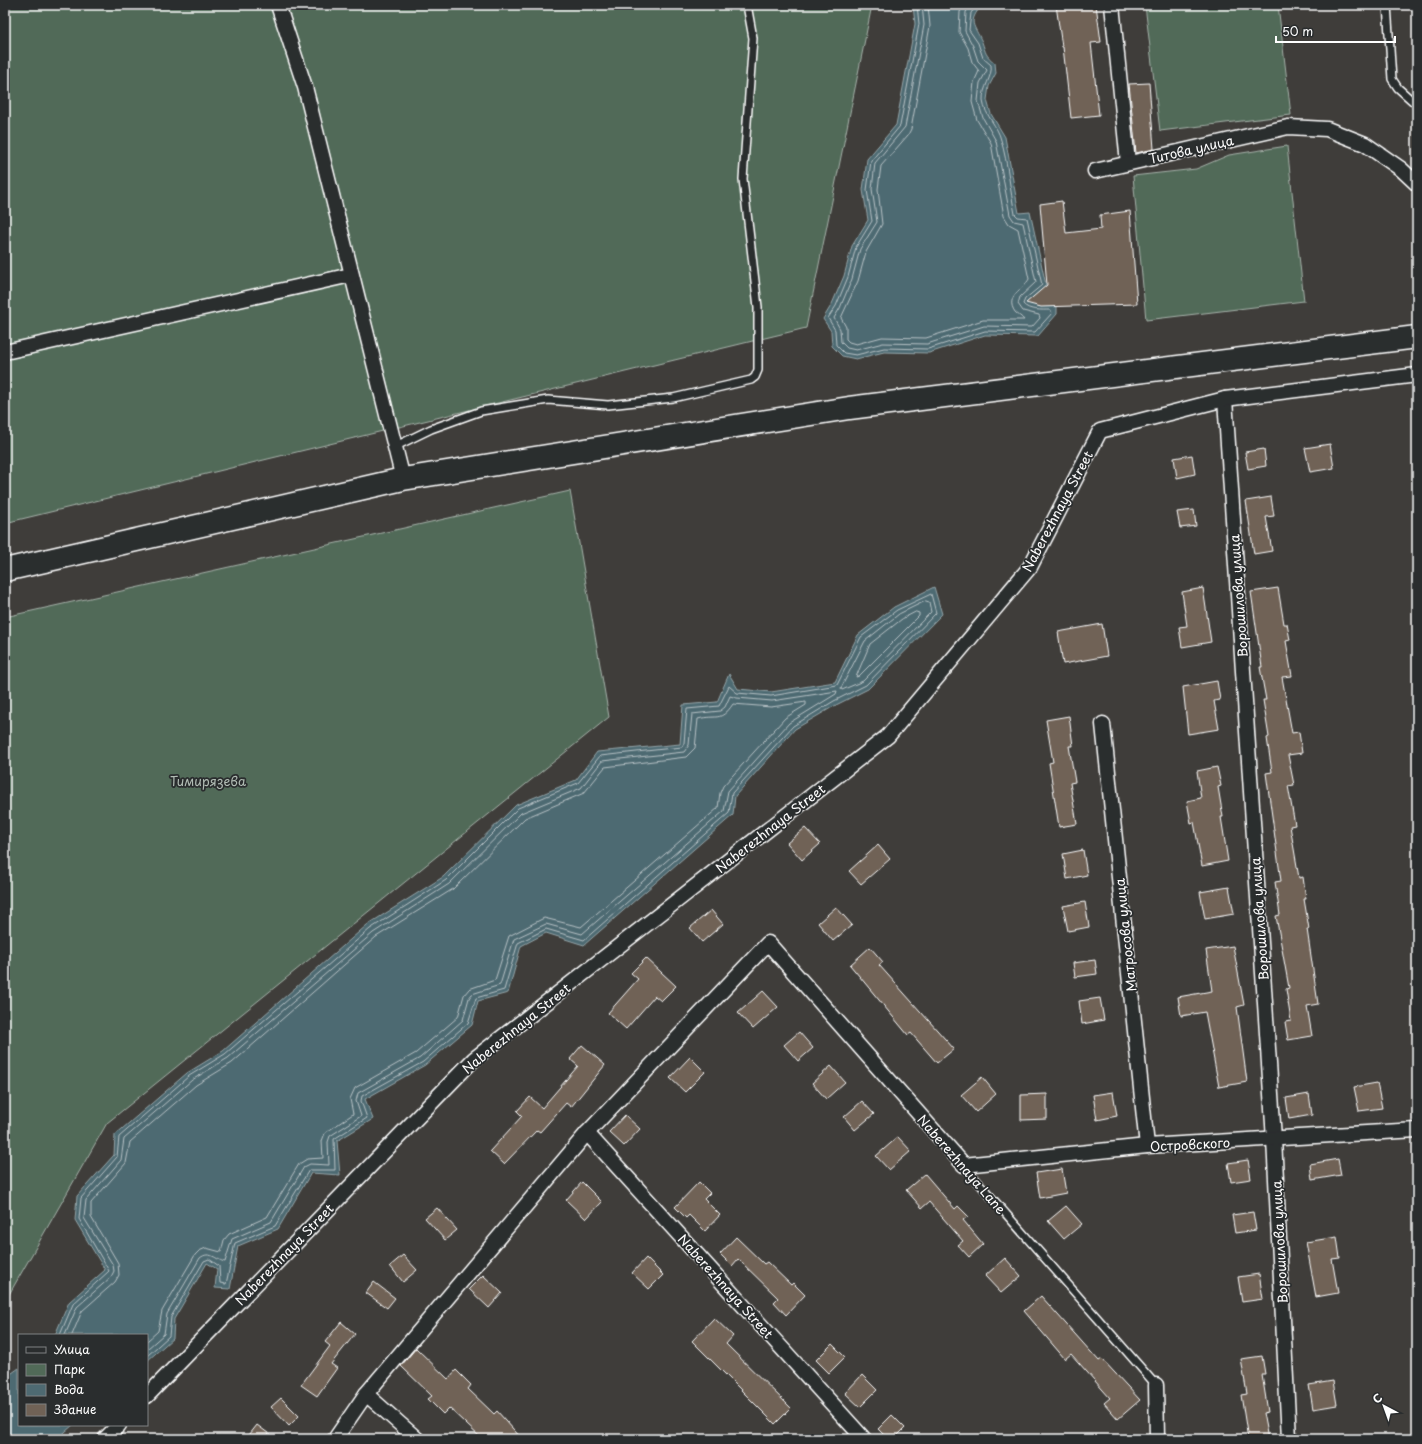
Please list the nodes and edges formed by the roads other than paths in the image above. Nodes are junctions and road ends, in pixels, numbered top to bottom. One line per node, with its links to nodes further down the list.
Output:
1 (278, 5): 9 (street)
2 (747, 5): 14 (lane)
3 (1112, 5): 6 (street)
4 (1388, 5): 5 (lane)
5 (1417, 105)
6 (1128, 163): 7 (street, Титова улица); 8 (street, Титова улица)
7 (1095, 171)
8 (1417, 184)
9 (351, 275): 11 (street); 14 (street)
10 (1417, 337): 15 (highway)
11 (5, 352)
12 (1417, 375): 13 (street, Naberezhnaya Street)
13 (1225, 399): 20 (street, Ворошилова улица); 25 (street, Naberezhnaya Street)
14 (396, 446): 15 (street)
15 (403, 479): 16 (highway)
16 (5, 570)
17 (1103, 724): 21 (street, Матросова улица)
18 (1417, 1130): 20 (street, Островского)
19 (587, 1134): 22 (street, Naberezhnaya Lane); 24 (street); 30 (street, Naberezhnaya Street)
20 (1274, 1139): 21 (street, Островского); 32 (street, Ворошилова улица)
21 (1147, 1146): 22 (street, Островского)
22 (964, 1166): 23 (lane, Naberezhnaya Lane)
23 (1156, 1385): 31 (street)
24 (366, 1394): 28 (street); 29 (street)
25 (148, 1395)
26 (118, 1426): 27 (street)
27 (105, 1439)
28 (335, 1439)
29 (417, 1439)
30 (864, 1439)
31 (1157, 1439)
32 (1289, 1439)

